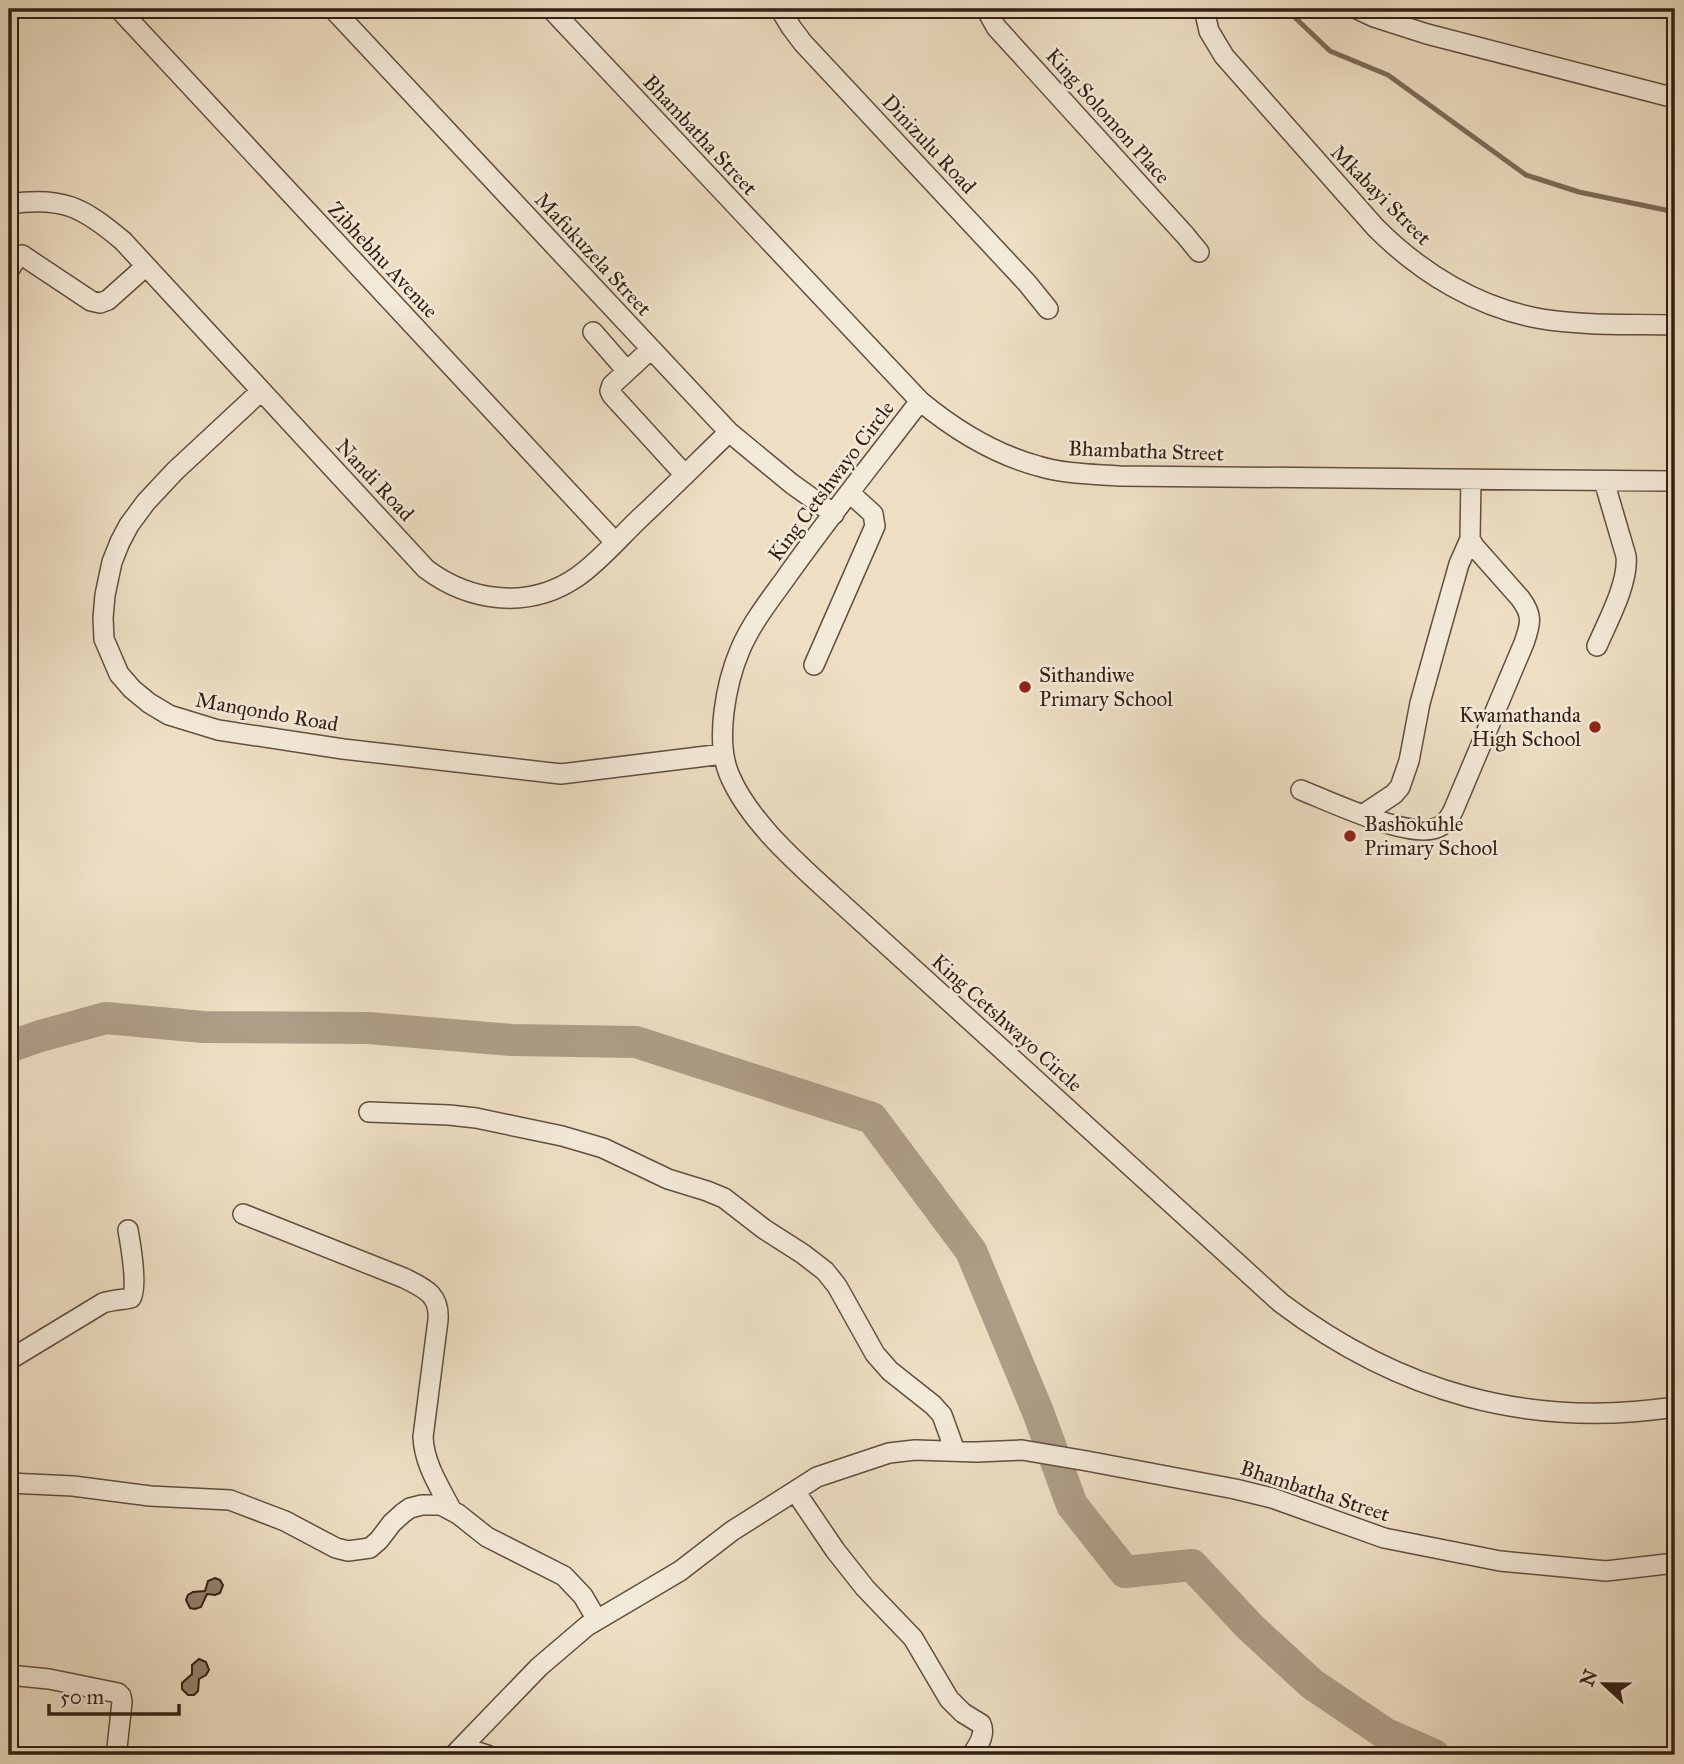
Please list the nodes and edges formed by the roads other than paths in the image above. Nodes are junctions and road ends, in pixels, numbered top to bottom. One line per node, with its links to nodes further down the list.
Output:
1 (119, 9): 28 (street, Zibhebhu Avenue)
2 (333, 9): 16 (street, Mafukuzela Street)
3 (551, 9): 19 (street, Bhambatha Street)
4 (780, 9): 13 (street, Dinizulu Road)
5 (986, 9): 10 (street, King Solomon Place)
6 (1204, 9): 14 (street, Mkabayi Street)
7 (1357, 9): 8 (street)
8 (1675, 98)
9 (9, 204): 11 (street, Nandi Road)
10 (1199, 252)
11 (145, 266): 12 (street); 18 (street, Nandi Road)
12 (9, 270)
13 (1048, 309)
14 (1675, 325)
15 (593, 332): 17 (street)
16 (651, 349): 17 (street); 20 (street, Mafukuzela Street)
17 (627, 371): 21 (street)
18 (261, 391): 28 (street, Nandi Road); 31 (street, Manqondo Road)
19 (919, 401): 22 (street, Bhambatha Street); 25 (street, King Cetshwayo Circle)
20 (729, 432): 21 (street, Nandi Road); 26 (street, Mafukuzela Street)
21 (685, 475): 28 (street, Nandi Road)
22 (1471, 479): 23 (street, Bhambatha Street); 27 (street)
23 (1604, 481): 24 (street, Bhambatha Street); 29 (street)
24 (1675, 481)
25 (850, 493): 26 (street, King Cetshwayo Circle); 30 (street)
26 (834, 514): 31 (street, King Cetshwayo Circle)
27 (1470, 539): 33 (street); 33 (street)
28 (615, 542)
29 (1597, 646)
30 (814, 666)
31 (723, 754): 38 (street, King Cetshwayo Circle)
32 (1301, 790): 33 (street)
33 (1364, 814)
34 (369, 1112): 39 (street)
35 (243, 1214): 42 (street)
36 (128, 1230): 37 (street)
37 (9, 1360)
38 (1675, 1407)
39 (948, 1450): 41 (street, Bhambatha Street); 43 (street, Bhambatha Street)
40 (9, 1483): 42 (street)
41 (795, 1491): 44 (street, Bhambatha Street); 49 (street)
42 (450, 1509): 44 (street)
43 (1675, 1563)
44 (597, 1620): 47 (street, Bhambatha Street)
45 (9, 1675): 46 (street)
46 (117, 1748)
47 (458, 1751): 48 (street)
48 (487, 1755)
49 (972, 1755)

